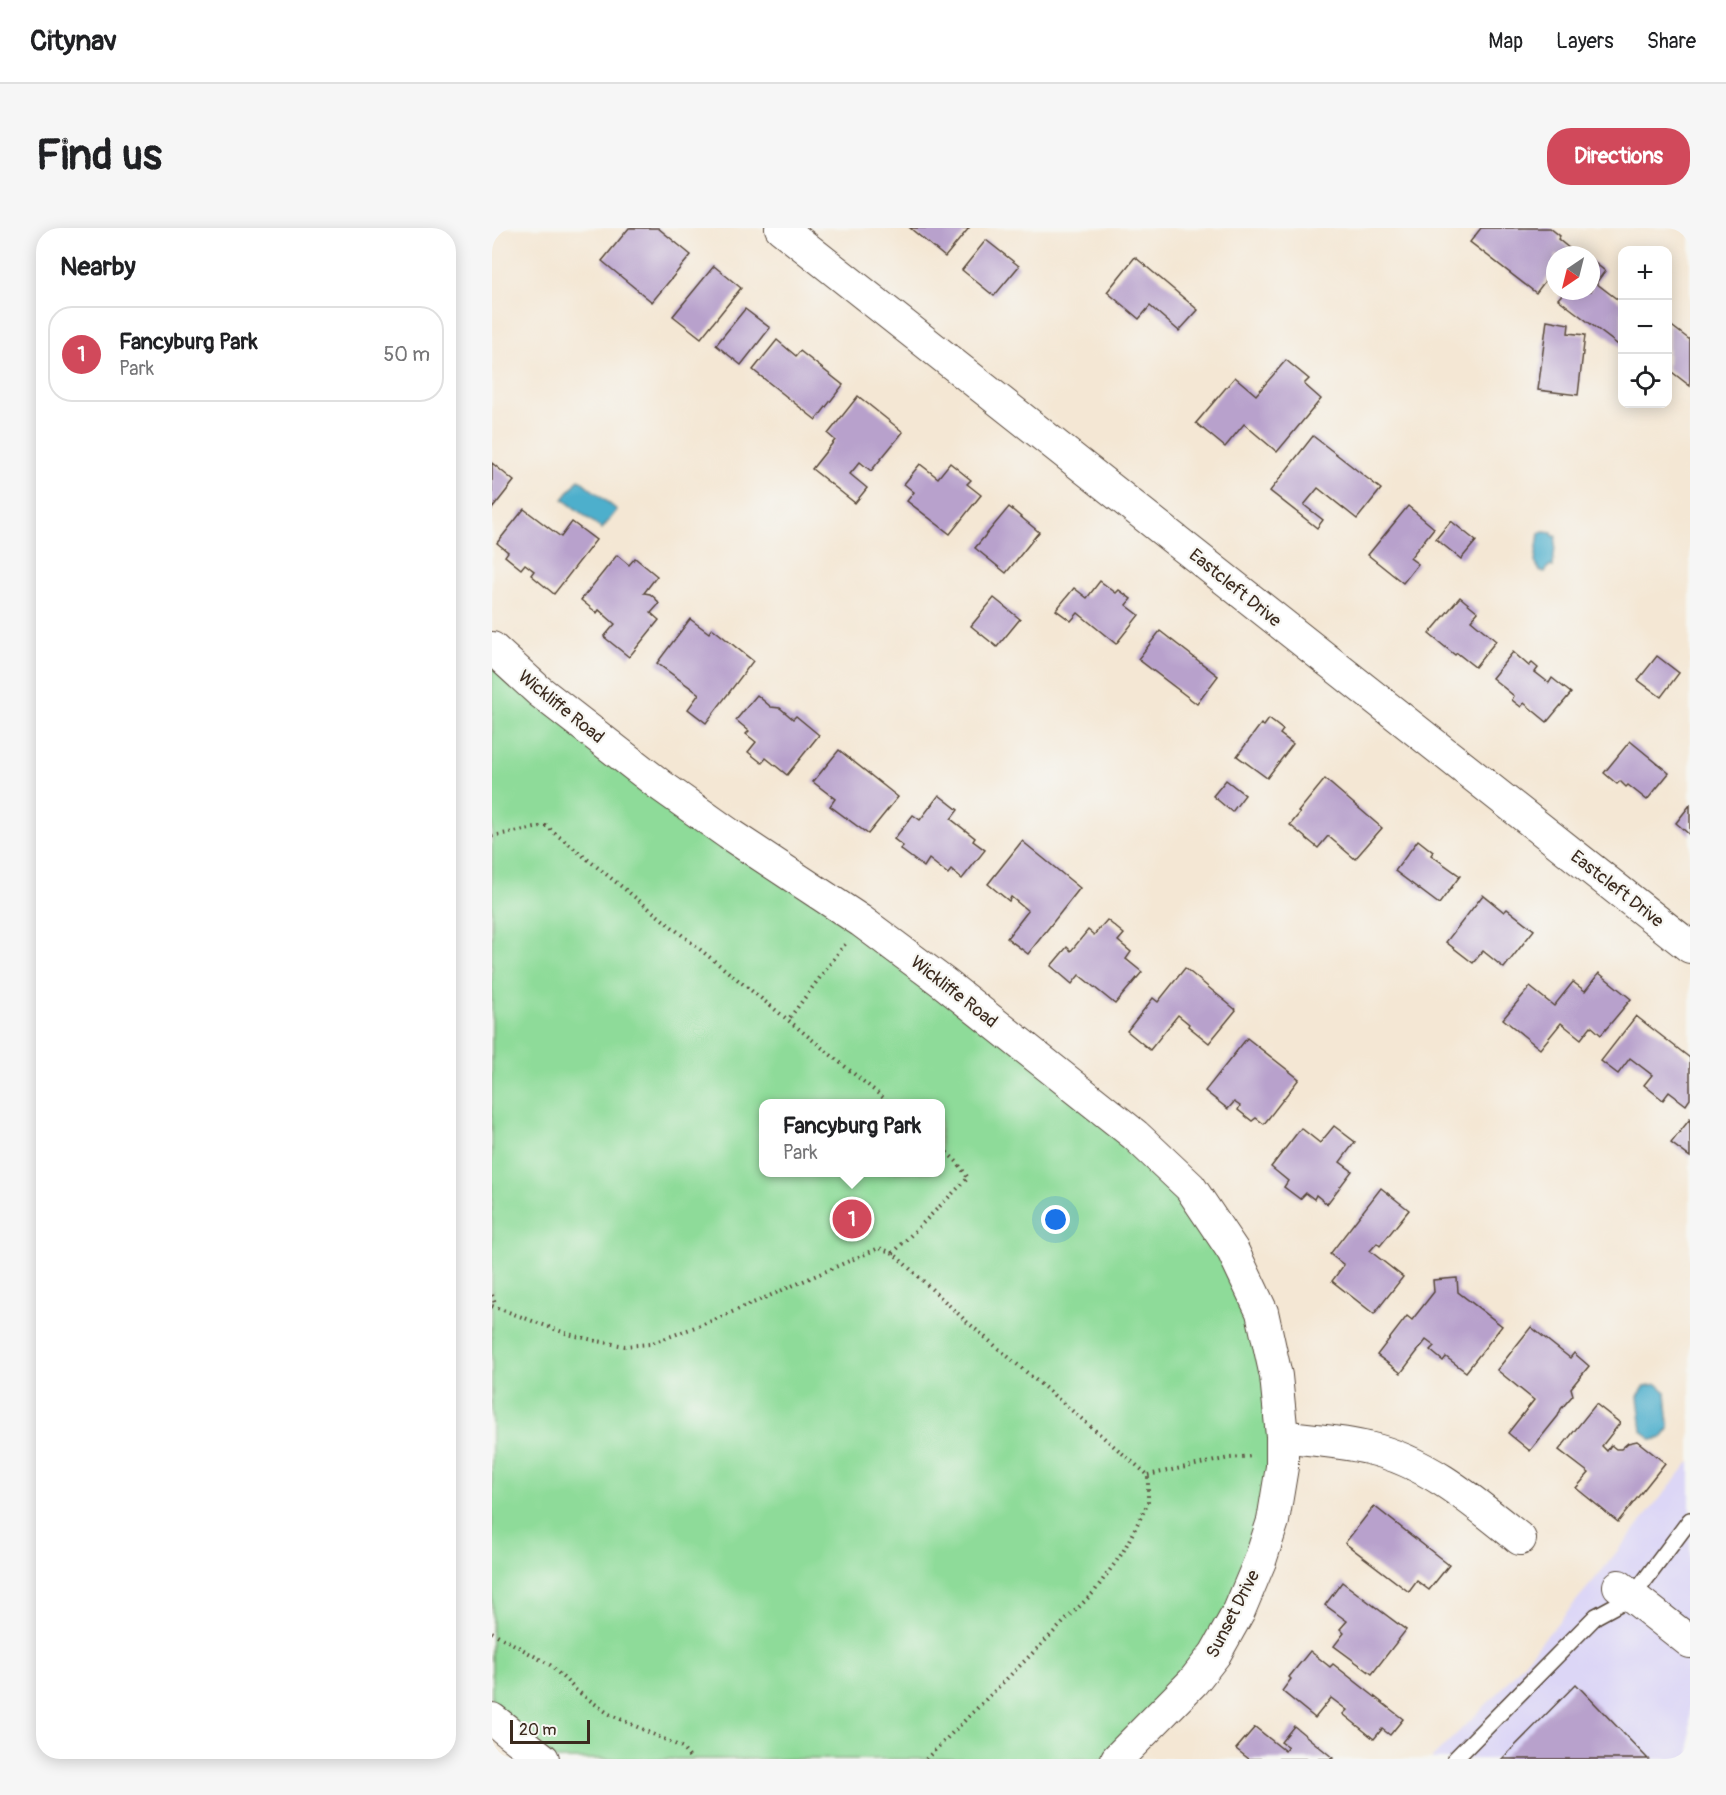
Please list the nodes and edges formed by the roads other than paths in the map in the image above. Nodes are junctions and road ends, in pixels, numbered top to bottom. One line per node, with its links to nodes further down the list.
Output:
1 (781, 228): 3 (street, Eastcleft Drive)
2 (492, 648): 4 (street, Wickliffe Road)
3 (1690, 947)
4 (1282, 1436): 6 (street); 11 (street, Sunset Drive)
5 (1690, 1520): 7 (lane)
6 (1520, 1539)
7 (1626, 1591): 8 (street); 12 (lane)
8 (1690, 1641)
9 (492, 1719): 10 (street)
10 (543, 1759)
11 (1117, 1759)
12 (1455, 1759)

